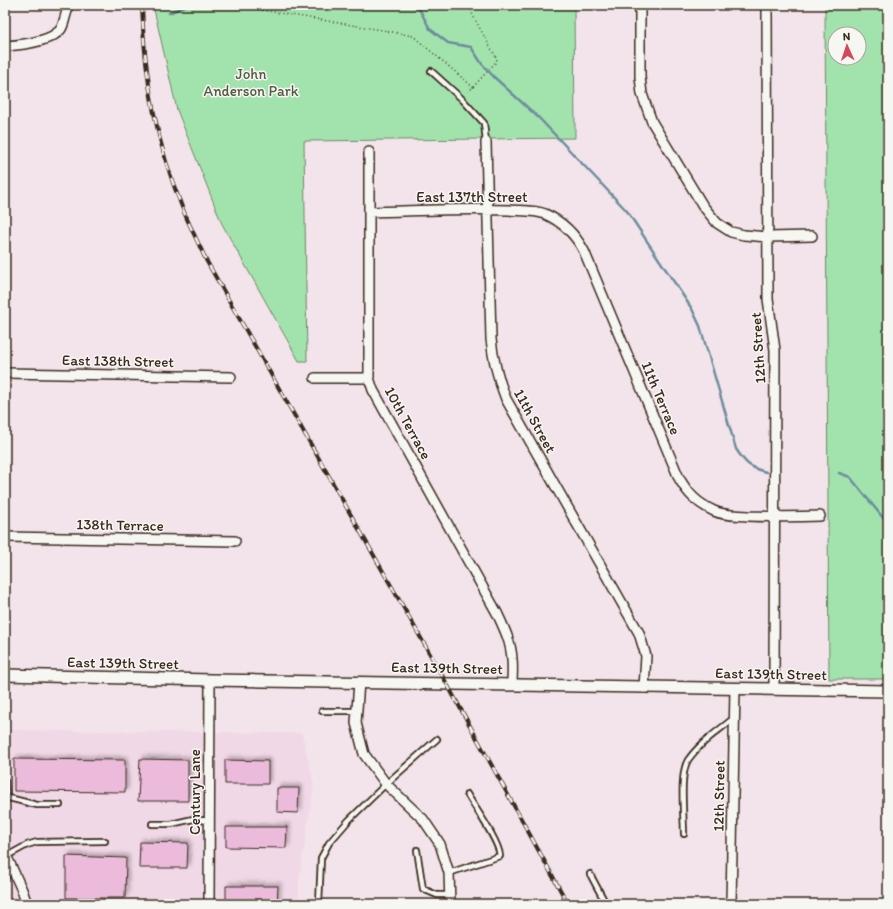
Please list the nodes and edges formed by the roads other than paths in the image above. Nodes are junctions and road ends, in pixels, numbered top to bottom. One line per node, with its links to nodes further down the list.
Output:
1 (640, 5): 12 (street)
2 (767, 5): 12 (street, 12th Street)
3 (66, 11): 4 (street)
4 (5, 46)
5 (431, 71): 6 (lane)
6 (486, 142): 8 (street, 11th Street)
7 (369, 152): 9 (street, 10th Terrace)
8 (488, 209): 9 (street, East 137th Street); 10 (street, East 137th Street); 25 (street, 11th Street)
9 (369, 212): 16 (street, 10th Terrace)
10 (570, 230): 18 (street, 11th Terrace)
11 (812, 236): 12 (street)
12 (768, 237): 18 (street, 12th Street)
13 (5, 373): 14 (street, East 138th Street)
14 (231, 377)
15 (315, 378): 16 (street)
16 (369, 378): 24 (street, 10th Terrace)
17 (820, 516): 18 (street)
18 (775, 517): 27 (street, 12th Street)
19 (5, 537): 20 (street, 138th Terrace)
20 (235, 541)
21 (5, 675): 22 (street, East 139th Street)
22 (210, 680): 23 (street, East 139th Street); 38 (street, Century Lane)
23 (359, 682): 24 (street, East 139th Street); 30 (street)
24 (512, 685): 25 (street, East 139th Street)
25 (644, 688): 26 (street, East 139th Street)
26 (734, 688): 27 (street, East 139th Street); 31 (street, 12th Street)
27 (774, 688): 28 (street, East 139th Street)
28 (888, 691)
29 (322, 711): 30 (lane)
30 (357, 711): 34 (street)
31 (734, 718): 40 (lane); 53 (street, 12th Street)
32 (437, 739): 34 (lane)
33 (5, 781): 36 (lane)
34 (386, 784): 45 (street); 51 (lane)
35 (467, 794): 45 (lane)
36 (5, 796): 37 (lane)
37 (60, 805)
38 (209, 821): 39 (lane); 50 (street, Century Lane)
39 (152, 824)
40 (684, 834)
41 (104, 841): 43 (lane)
42 (417, 850): 48 (lane)
43 (6, 854): 44 (street)
44 (14, 871): 47 (lane); 49 (street)
45 (449, 873): 48 (street)
46 (590, 874): 52 (lane)
47 (5, 876)
48 (450, 900)
49 (27, 904)
50 (209, 904)
51 (319, 904)
52 (606, 904)
53 (731, 904)

